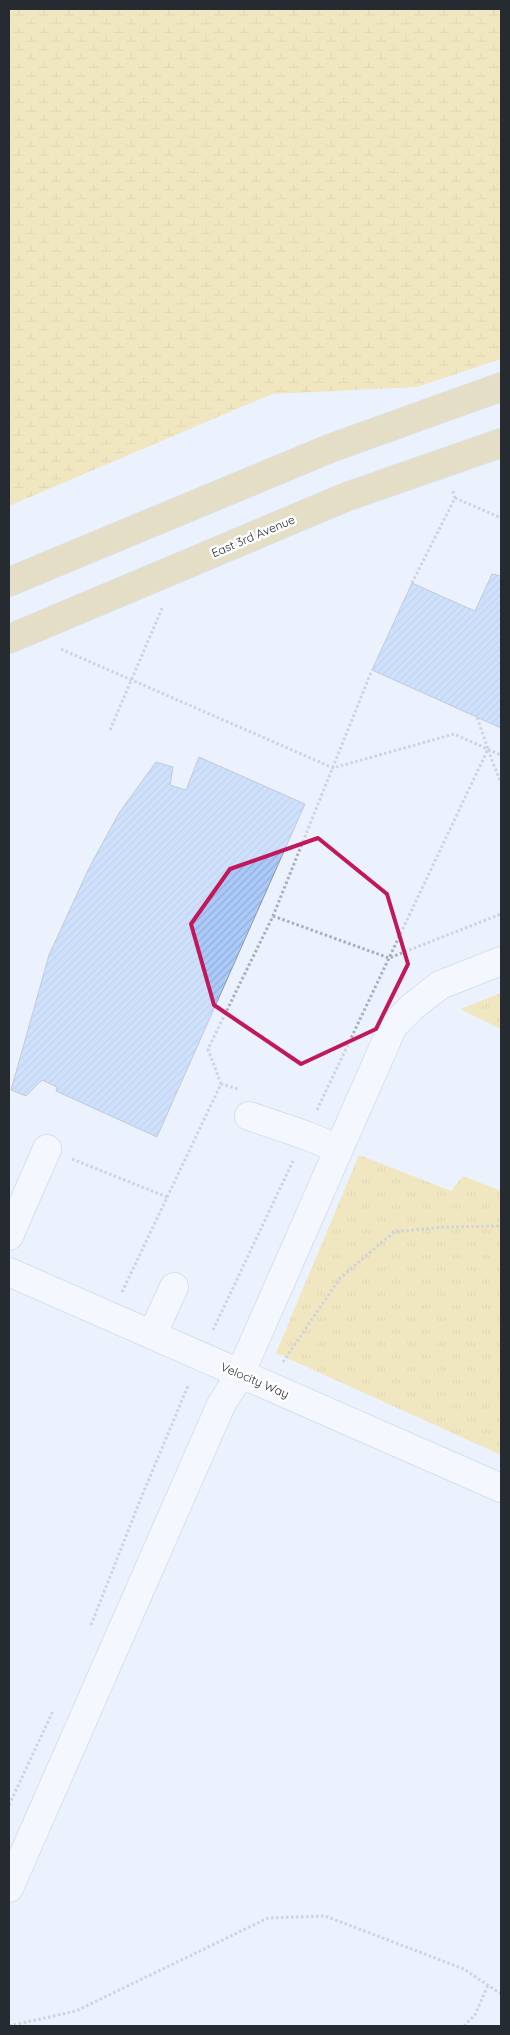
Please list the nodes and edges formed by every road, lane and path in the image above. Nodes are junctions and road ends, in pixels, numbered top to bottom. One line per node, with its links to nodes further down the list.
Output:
1 (501, 387): 7 (main road)
2 (501, 443): 3 (main road, East 3rd Avenue)
3 (442, 463): 4 (path); 6 (main road, East 3rd Avenue)
4 (455, 498): 5 (path); 8 (path)
5 (501, 518)
6 (181, 567): 9 (main road, East 3rd Avenue); 11 (path)
7 (9, 582)
8 (412, 583)
9 (16, 636): 11 (path)
10 (372, 670): 16 (path)
11 (130, 680): 13 (path); 16 (path)
12 (476, 717): 14 (path)
13 (110, 730)
14 (488, 749): 15 (path); 16 (path); 17 (path); 20 (path)
15 (501, 754)
16 (333, 768): 19 (path)
17 (501, 783)
18 (501, 914): 20 (path)
19 (273, 916): 20 (path); 22 (path)
20 (389, 958): 25 (path)
21 (501, 961): 27 (street)
22 (221, 1084): 23 (path); 28 (path)
23 (240, 1090)
24 (249, 1116): 25 (street)
25 (305, 1135): 27 (street); 34 (path)
26 (47, 1149): 28 (path); 30 (street)
27 (339, 1149): 37 (street)
28 (167, 1197): 33 (path)
29 (501, 1226): 36 (path)
30 (9, 1236)
31 (9, 1272): 33 (street, Velocity Way)
32 (174, 1287): 35 (street)
33 (110, 1316): 35 (street, Velocity Way)
34 (213, 1330)
35 (152, 1335): 37 (street, Velocity Way)
36 (282, 1364)
37 (240, 1374): 39 (street, Velocity Way); 43 (street)
38 (188, 1386): 40 (path)
39 (501, 1488)
40 (90, 1628)
41 (54, 1709): 42 (path)
42 (9, 1805)
43 (9, 1888)
44 (488, 1985): 45 (path); 46 (path); 47 (path)
45 (501, 1994)
46 (9, 2026)
47 (464, 2026)

